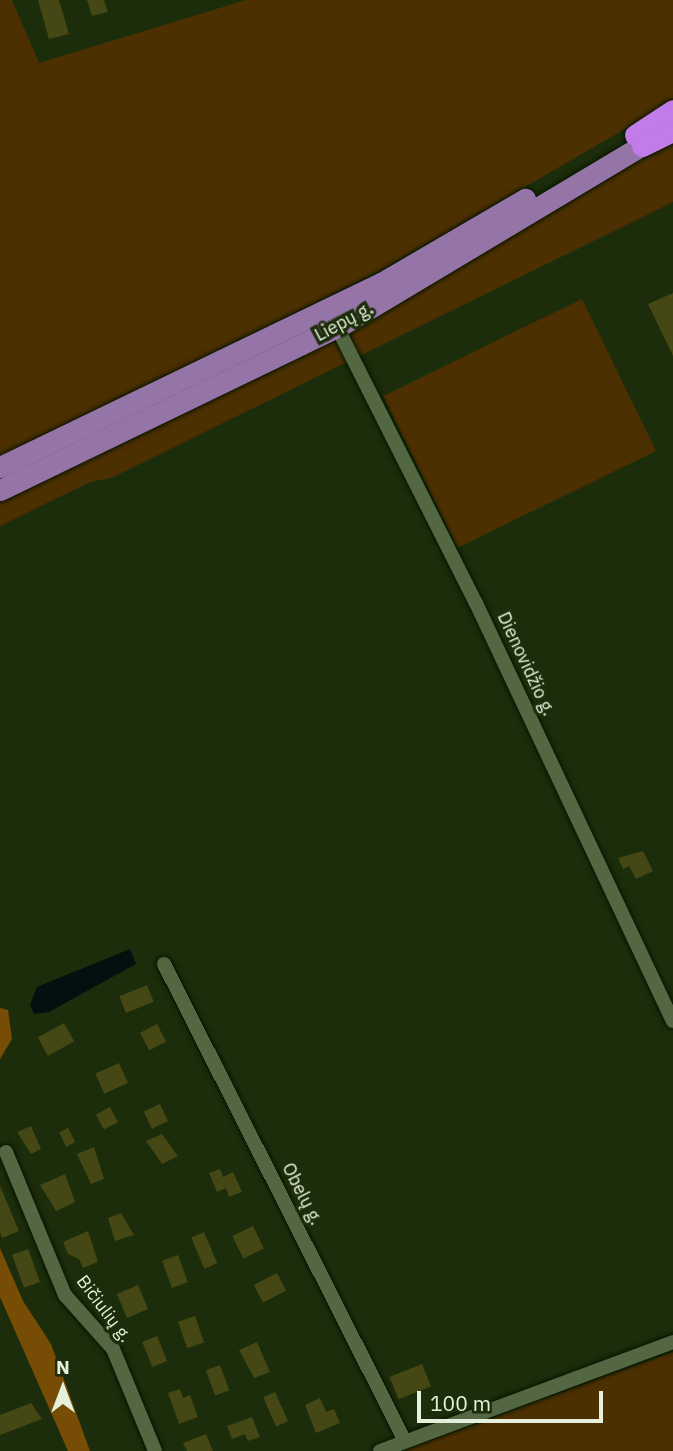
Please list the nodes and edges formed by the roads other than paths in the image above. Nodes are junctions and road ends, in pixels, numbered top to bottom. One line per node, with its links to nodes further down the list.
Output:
1 (673, 112): 3 (highway)
2 (673, 129): 3 (highway)
3 (638, 140): 4 (main road, Liepų g.); 5 (main road, Liepų g.)
4 (337, 327): 6 (main road, Liepų g.); 8 (street, Dienovidžio g.)
5 (0, 467)
6 (0, 490)
7 (164, 964): 11 (street, Obelų g.)
8 (673, 1021)
9 (6, 1152): 12 (street, Bičiulių g.)
10 (673, 1342): 11 (street)
11 (405, 1441): 13 (street)
12 (155, 1451)
13 (380, 1451)

